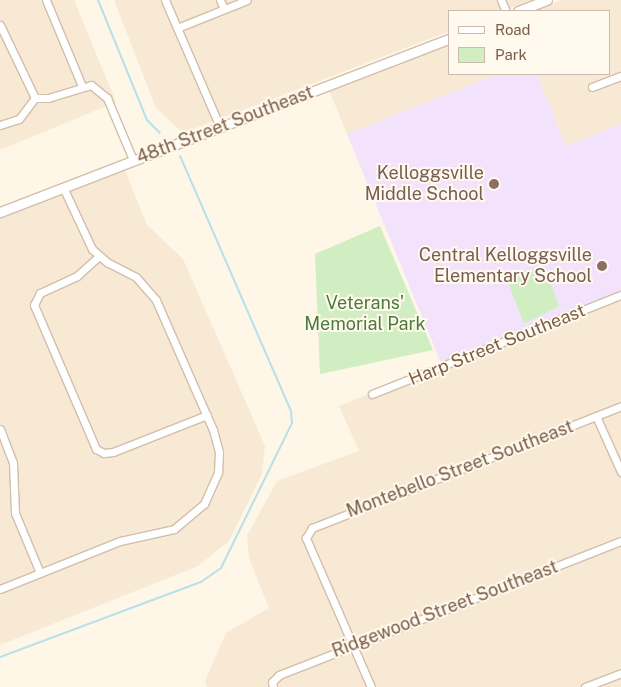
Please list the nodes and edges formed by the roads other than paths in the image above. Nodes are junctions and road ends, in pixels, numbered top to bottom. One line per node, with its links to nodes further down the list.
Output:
1 (46, 0): 12 (street)
2 (165, 0): 9 (street)
3 (220, 0): 6 (street)
4 (246, 0): 6 (street)
5 (547, 0): 7 (street)
6 (224, 9): 9 (street)
7 (521, 10)
8 (0, 25): 14 (street)
9 (177, 28): 16 (street)
10 (448, 39): 16 (street, 48th Street Southeast)
11 (621, 76): 13 (street)
12 (82, 86): 14 (street); 17 (street)
13 (592, 87)
14 (35, 98): 15 (street)
15 (0, 125)
16 (220, 127): 17 (street, 48th Street Southeast)
17 (133, 160): 18 (street, 48th Street Southeast)
18 (63, 187): 19 (street, 48th Street Southeast); 20 (street)
19 (0, 212)
20 (99, 256): 24 (street); 24 (street)
21 (621, 296): 22 (street, Harp Street Southeast)
22 (372, 394)
23 (621, 406): 25 (street, Montebello Street Southeast)
24 (207, 415): 29 (street)
25 (596, 416): 27 (street); 31 (street, Montebello Street Southeast)
26 (0, 429): 29 (street)
27 (621, 472)
28 (621, 541): 31 (street, Ridgewood Street Southeast)
29 (40, 573): 30 (street)
30 (0, 589)
31 (353, 645): 33 (street, Ridgewood Street Southeast); 34 (street)
32 (621, 673): 35 (street)
33 (272, 684)
34 (371, 687)
35 (585, 687)

